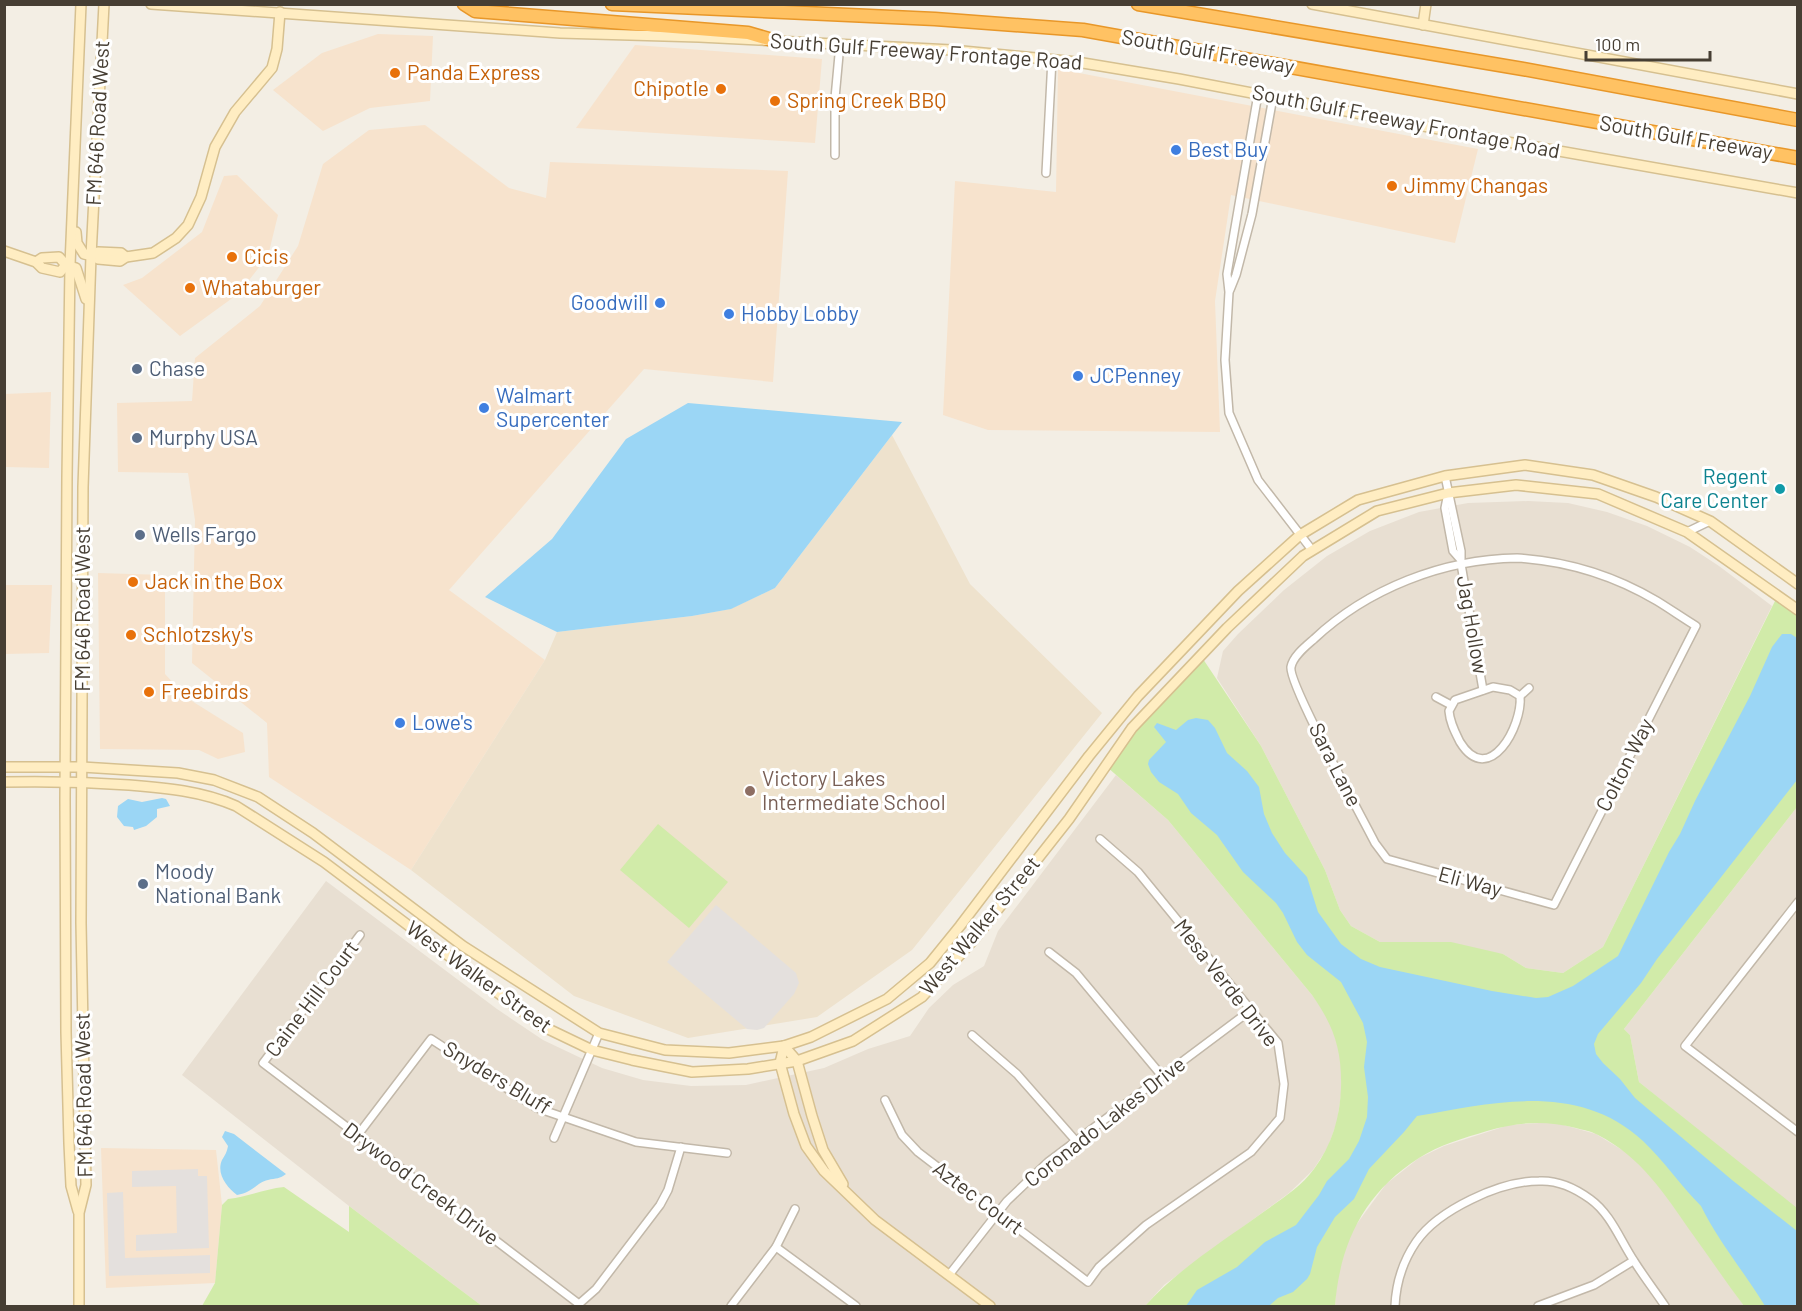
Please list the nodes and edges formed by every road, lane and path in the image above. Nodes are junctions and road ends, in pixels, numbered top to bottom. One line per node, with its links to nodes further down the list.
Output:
1 (81, 4): 22 (main road, FM 646 Road West)
2 (104, 4): 24 (main road, FM 646 Road West)
3 (151, 4): 9 (main road, South Gulf Freeway Frontage Road)
4 (464, 4): 11 (highway)
5 (612, 4): 19 (highway, South Gulf Freeway)
6 (1138, 4): 17 (highway, South Gulf Freeway)
7 (1312, 4): 10 (main road)
8 (1426, 4): 10 (main road)
9 (280, 12): 11 (main road, South Gulf Freeway Frontage Road); 24 (main road)
10 (1423, 25): 14 (main road)
11 (779, 42): 12 (main road, South Gulf Freeway Frontage Road)
12 (840, 44): 13 (main road, South Gulf Freeway Frontage Road); 18 (street)
13 (1052, 59): 15 (main road, South Gulf Freeway Frontage Road); 20 (street)
14 (1797, 93)
15 (1258, 94): 16 (main road, South Gulf Freeway Frontage Road); 26 (street)
16 (1273, 97): 21 (main road, South Gulf Freeway Frontage Road); 26 (street)
17 (1797, 120)
18 (835, 155)
19 (1797, 158)
20 (1046, 173)
21 (1797, 193)
22 (72, 210): 24 (main road); 25 (main road, FM 646 Road West)
23 (4, 250): 25 (main road)
24 (92, 256): 27 (main road, FM 646 Road West)
25 (68, 265): 27 (main road); 43 (main road, FM 646 Road West)
26 (1229, 292): 32 (street)
27 (89, 305): 44 (main road, FM 646 Road West)
28 (1445, 476): 29 (street, Jag Hollow); 30 (main road, West Walker Street); 32 (main road, West Walker Street)
29 (1448, 493): 31 (main road, West Walker Street); 33 (main road, West Walker Street); 34 (street, Jag Hollow)
30 (1710, 521): 31 (street); 35 (main road, West Walker Street)
31 (1687, 532): 36 (main road, West Walker Street)
32 (1300, 535): 33 (street); 57 (main road, West Walker Street)
33 (1312, 550): 59 (main road, West Walker Street)
34 (1461, 562): 38 (street, Jag Hollow); 49 (street, Sara Lane); 51 (street, Colton Way)
35 (1797, 584)
36 (1797, 610)
37 (1529, 688): 39 (street)
38 (1483, 690): 39 (street, Jag Hollow); 41 (street, Jag Hollow)
39 (1520, 696): 41 (street)
40 (1436, 697): 41 (street)
41 (1451, 705)
42 (4, 767): 43 (main road, West Walker Street)
43 (66, 767): 44 (main road, West Walker Street); 45 (main road, FM 646 Road West)
44 (82, 767): 46 (main road, FM 646 Road West); 55 (main road, West Walker Street)
45 (66, 781): 46 (main road, West Walker Street); 47 (main road, West Walker Street); 73 (main road, FM 646 Road West)
46 (82, 781): 58 (main road, West Walker Street); 73 (main road, FM 646 Road West)
47 (4, 782)
48 (1100, 839): 54 (street, Mesa Verde Drive)
49 (1387, 859): 51 (street, Eli Way)
50 (1797, 902): 65 (street)
51 (1554, 905)
52 (360, 935): 60 (street, Caine Hill Court)
53 (1049, 952): 62 (street)
54 (1251, 1010): 62 (street, Coronado Lakes Drive); 78 (street, Mesa Verde Drive)
55 (599, 1033): 57 (main road, West Walker Street); 58 (street)
56 (972, 1035): 68 (street)
57 (784, 1046): 59 (main road); 61 (main road)
58 (592, 1050): 61 (main road, West Walker Street); 64 (street)
59 (797, 1061): 61 (main road, West Walker Street); 71 (main road)
60 (263, 1063): 66 (street, Drywood Creek Drive)
61 (780, 1064): 71 (main road)
62 (1162, 1076): 68 (street, Coronado Lakes Drive)
63 (885, 1100): 74 (street, Aztec Court)
64 (563, 1117): 66 (street, Snyders Bluff); 67 (street, Snyders Bluff); 69 (street, Snyders Bluff)
65 (1797, 1132)
66 (357, 1136): 69 (street, Drywood Creek Drive)
67 (554, 1138)
68 (1076, 1142): 74 (street, Coronado Lakes Drive)
69 (681, 1147): 70 (street, Snyders Bluff)
70 (727, 1153)
71 (847, 1192): 77 (main road)
72 (795, 1209): 75 (street)
73 (79, 1213): 79 (main road, FM 646 Road West)
74 (998, 1213): 77 (street, Coronado Lakes Drive); 78 (street, Aztec Court)
75 (776, 1246): 80 (street); 81 (street)
76 (1634, 1261): 83 (street); 84 (street); 85 (street)
77 (949, 1275): 82 (main road)
78 (1088, 1282)
79 (79, 1306)
80 (731, 1306)
81 (856, 1306)
82 (990, 1306)
83 (1395, 1306)
84 (1538, 1306)
85 (1665, 1306)

